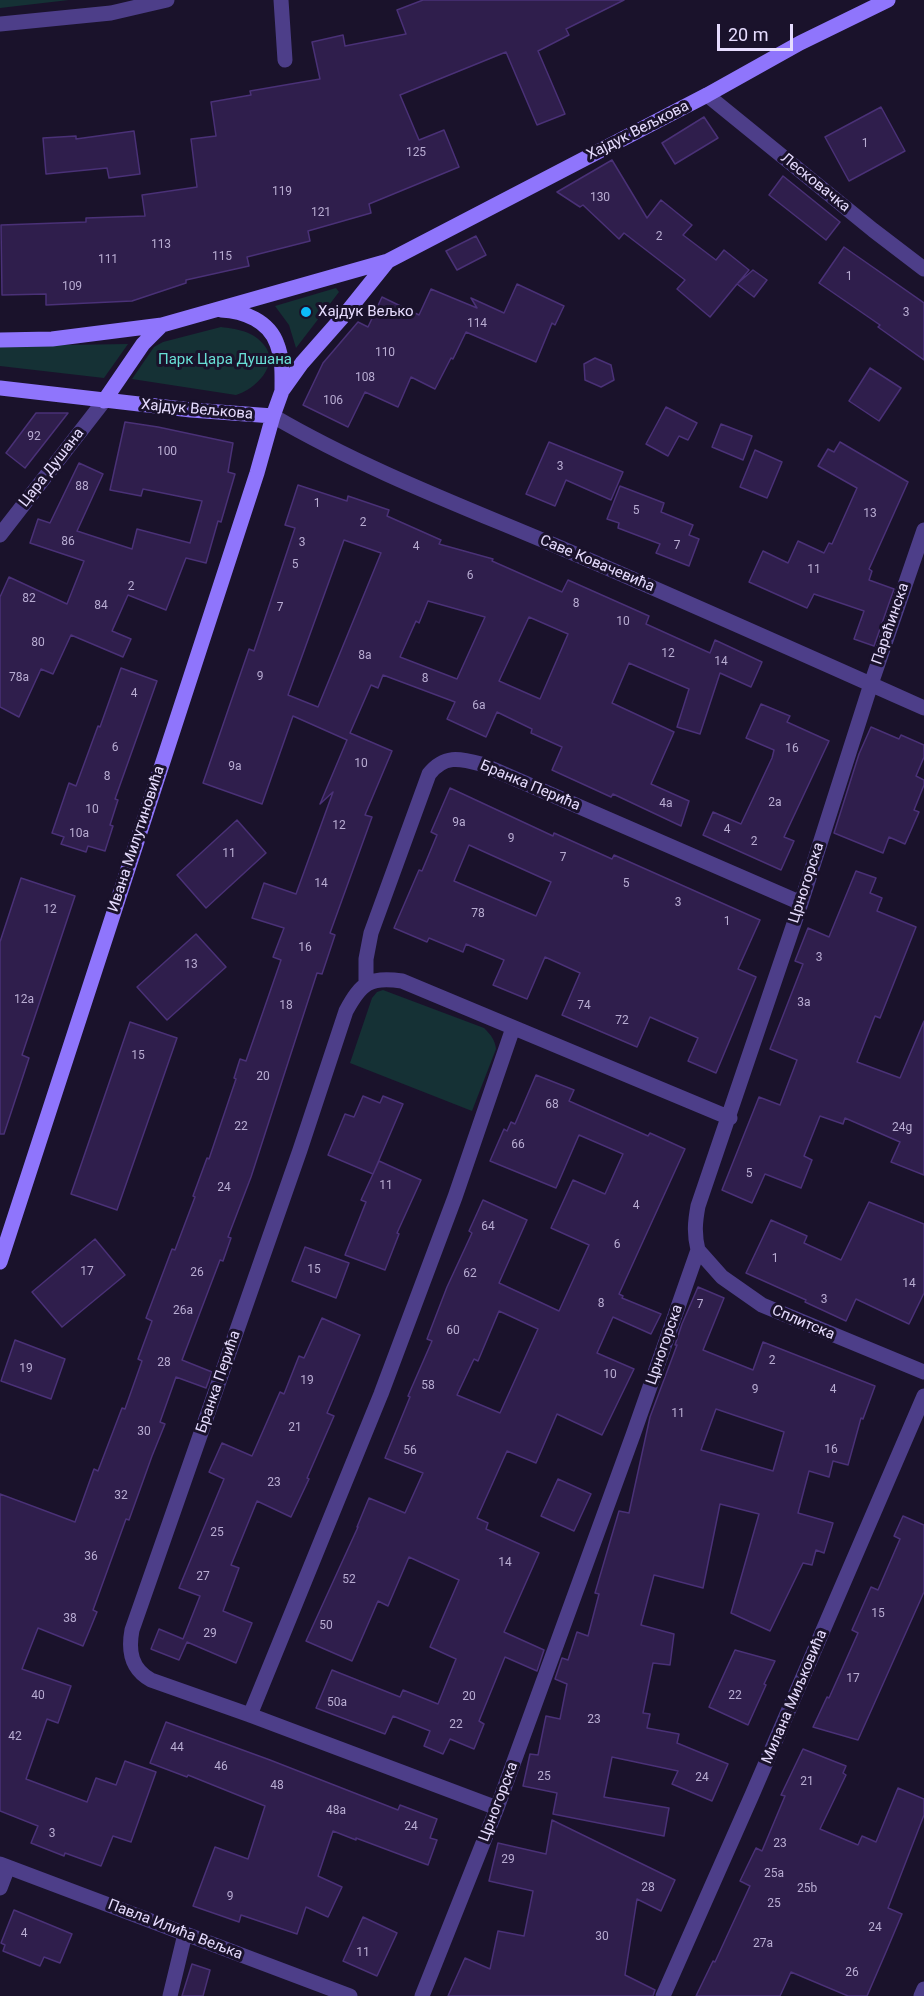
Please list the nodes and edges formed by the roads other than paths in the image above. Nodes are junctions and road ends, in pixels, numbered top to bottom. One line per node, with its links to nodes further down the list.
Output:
1 (166, 0): 4 (street)
2 (281, 0): 5 (street)
3 (888, 0): 6 (street, Хајдук Вељкова)
4 (0, 24)
5 (285, 60)
6 (707, 95): 7 (street, Хајдук Вељкова); 8 (street, Лесковачка)
7 (388, 261): 9 (street, Хајдук Вељкова); 13 (street, Хајдук Вељкова)
8 (924, 269)
9 (210, 310): 10 (street, Хајдук Вељкова); 13 (street)
10 (162, 325): 11 (street, Хајдук Вељкова); 14 (street)
11 (0, 340)
12 (0, 388): 14 (street, Хајдук Вељкова)
13 (282, 391): 15 (street, Хајдук Вељкова)
14 (104, 401): 15 (street, Хајдук Вељкова); 17 (street, Цара Душана)
15 (273, 416): 18 (street, Саве Ковачевића); 25 (street, Ивана Милутиновића)
16 (924, 530): 18 (street, Параћинска)
17 (0, 535)
18 (871, 684): 19 (street, Саве Ковачевића); 20 (street, Црногорска)
19 (924, 708)
20 (801, 903): 21 (street, Бранка Перића); 23 (street, Црногорска)
21 (366, 983): 22 (street); 28 (street, Бранка Перића)
22 (513, 1028): 23 (street); 28 (street)
23 (729, 1118): 24 (street, Црногорска)
24 (698, 1250): 26 (street, Сплитска); 29 (street, Црногорска)
25 (0, 1262)
26 (924, 1372)
27 (924, 1396): 37 (street, Милана Миљковића)
28 (250, 1715): 29 (street, Бранка Перића)
29 (497, 1808): 36 (street, Црногорска)
30 (4, 1865): 31 (street); 32 (street, Павла Илића Вељка)
31 (0, 1888)
32 (184, 1934): 34 (street); 35 (street, Павла Илића Вељка)
33 (924, 1989): 38 (street)
34 (170, 1996)
35 (350, 1996)
36 (422, 1996)
37 (663, 1996)
38 (921, 1996)

